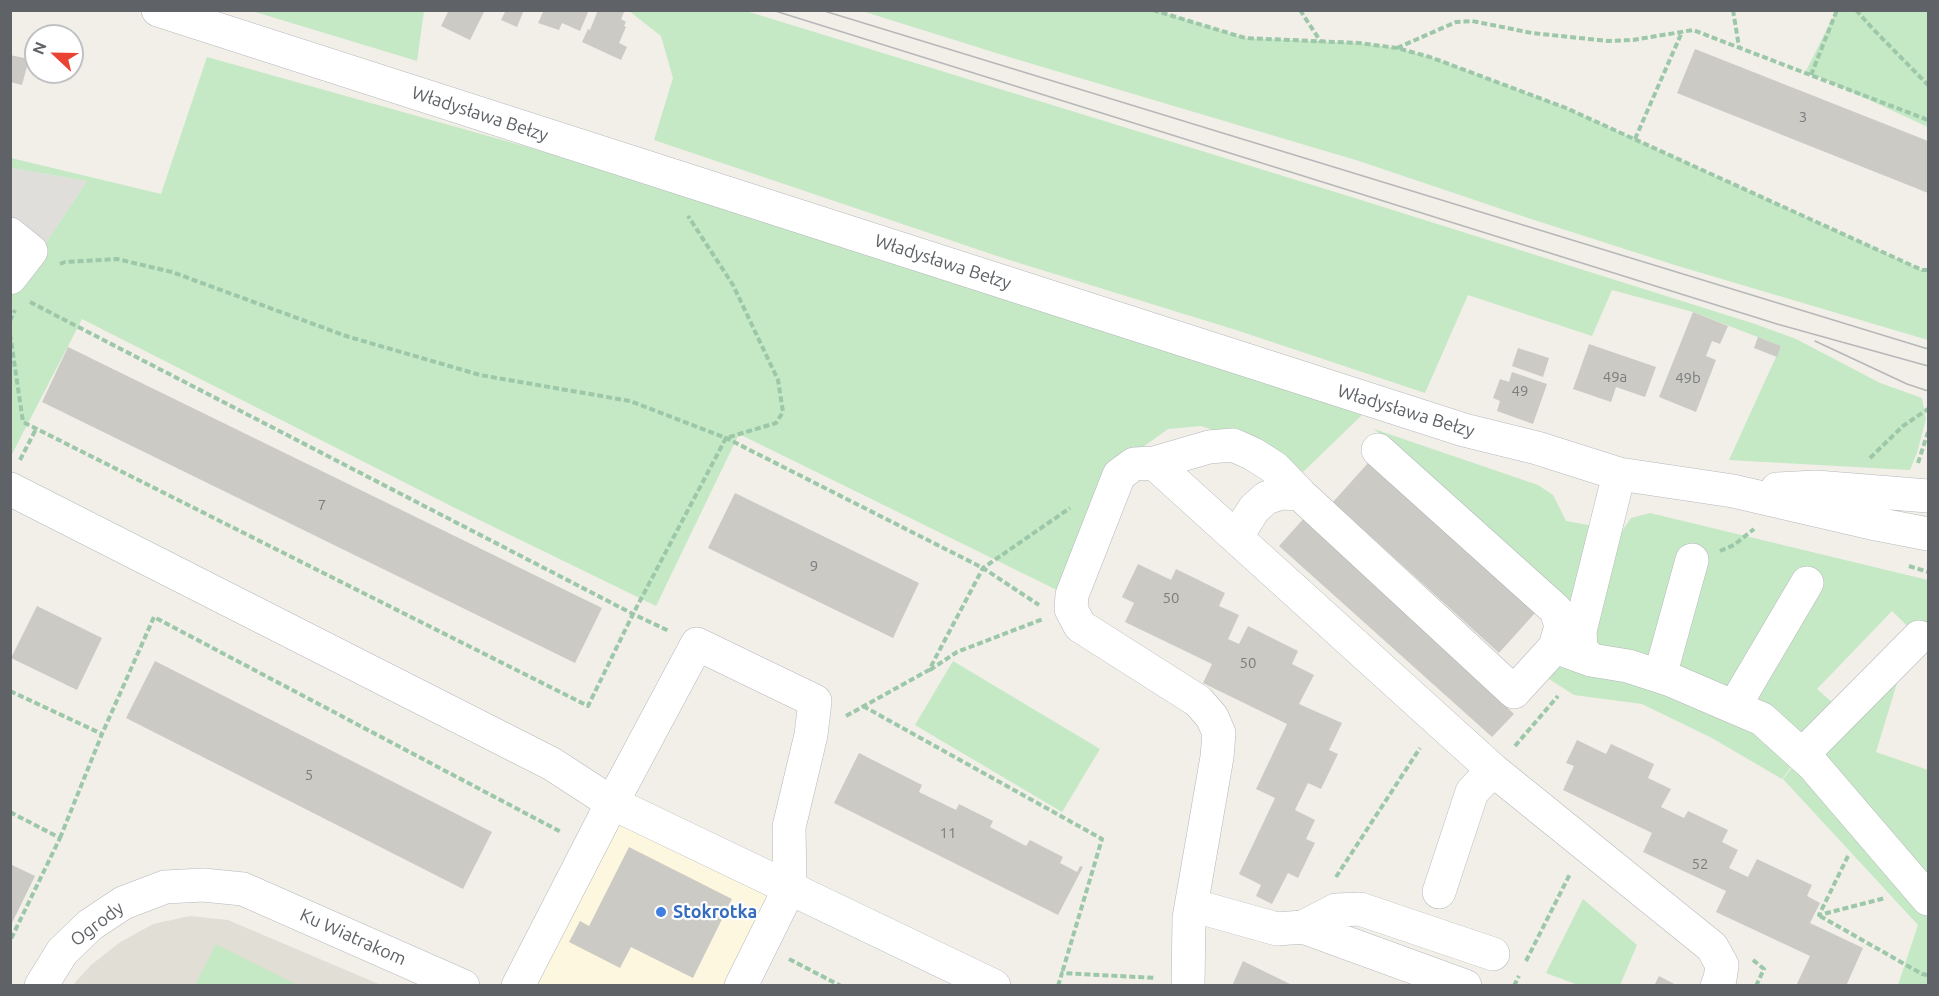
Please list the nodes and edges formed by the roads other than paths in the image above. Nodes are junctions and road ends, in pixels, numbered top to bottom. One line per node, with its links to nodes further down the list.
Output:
1 (159, 10): 6 (street, Władysława Bełzy)
2 (10, 234): 3 (street)
3 (17, 293)
4 (1378, 450): 16 (street)
5 (1154, 463): 9 (street); 12 (street); 27 (street)
6 (1619, 474): 8 (street, Władysława Bełzy); 17 (street)
7 (13, 478): 22 (street)
8 (1733, 491): 10 (street, Władysława Bełzy); 11 (street, Władysława Bełzy)
9 (1300, 494): 12 (street); 16 (street)
10 (1929, 496)
11 (1929, 534)
12 (1236, 537): 21 (street)
13 (1692, 560): 18 (street)
14 (1808, 584): 19 (street)
15 (1919, 637): 20 (street)
16 (1556, 647): 17 (street)
17 (1591, 660): 18 (street)
18 (1660, 676): 19 (street)
19 (1734, 707): 20 (street)
20 (1802, 755): 26 (street)
21 (1493, 770): 25 (street); 37 (street)
22 (612, 803): 23 (street); 23 (street); 33 (street)
23 (790, 887): 34 (street); 35 (street)
24 (243, 889): 31 (street, Ogrody); 32 (street, Ku Wiatrakom)
25 (1439, 892)
26 (1924, 893)
27 (1191, 908): 28 (street); 30 (street)
28 (1303, 927): 29 (street); 36 (street)
29 (1493, 954)
30 (1175, 982)
31 (41, 986)
32 (464, 986)
33 (518, 986)
34 (741, 986)
35 (994, 986)
36 (1465, 986)
37 (1717, 986)

